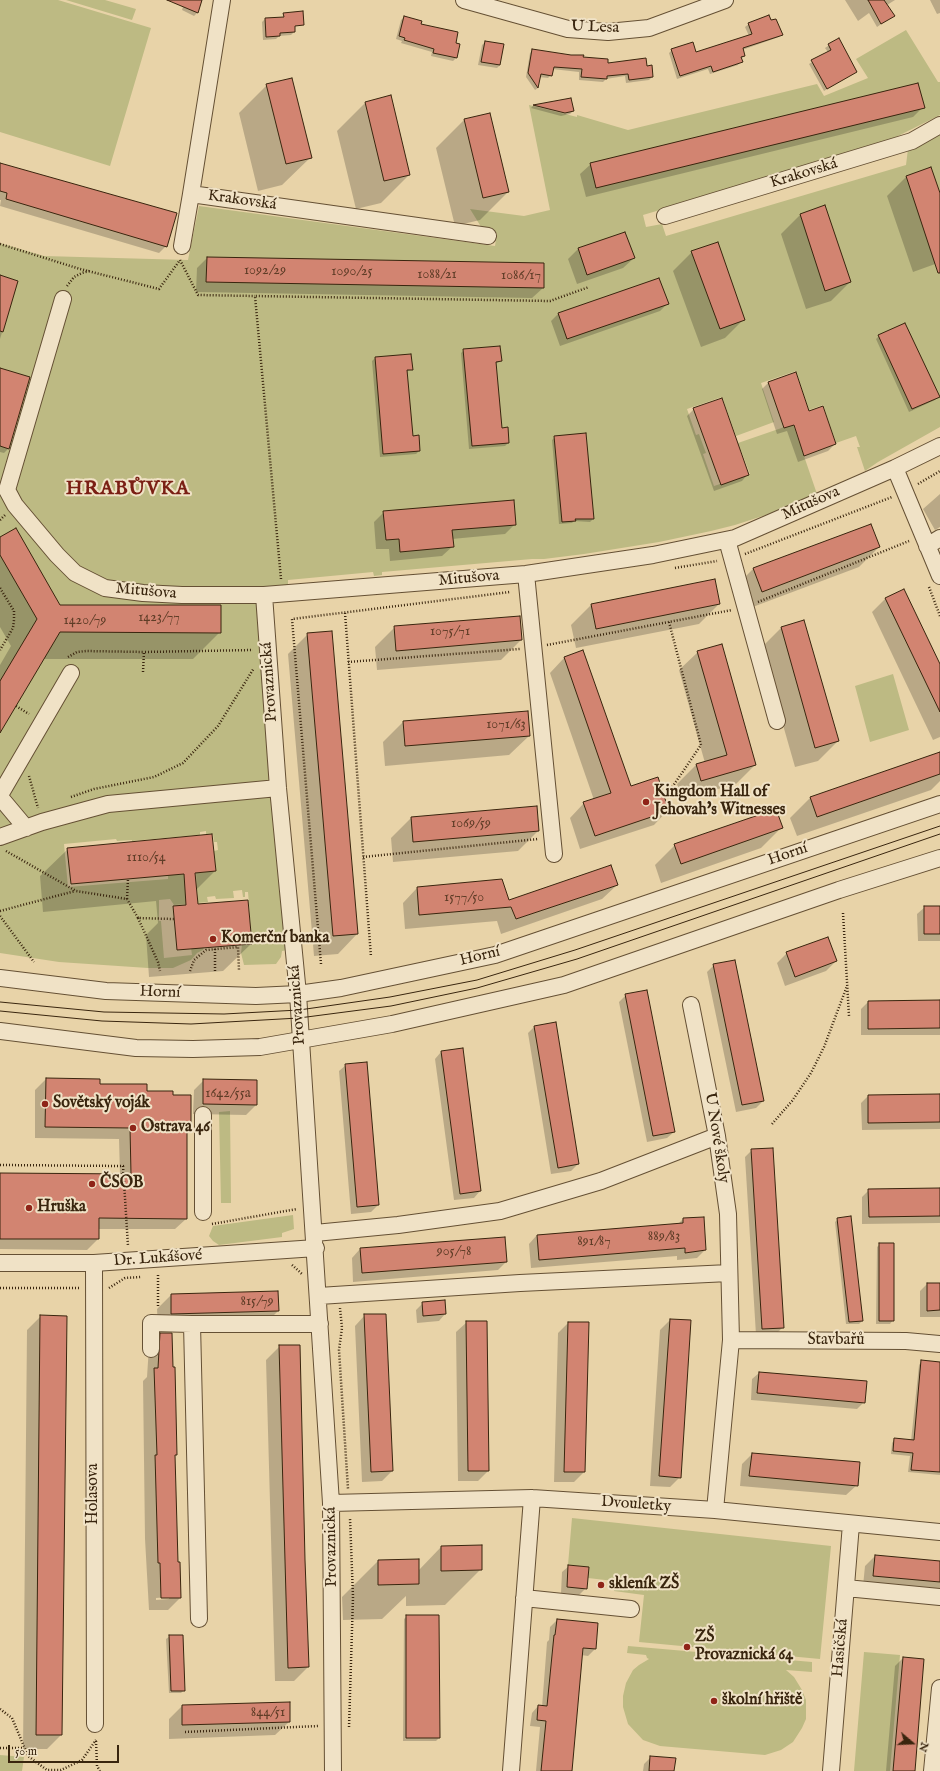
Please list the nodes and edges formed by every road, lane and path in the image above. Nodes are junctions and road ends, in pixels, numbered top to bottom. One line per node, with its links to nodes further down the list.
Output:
1 (222, 0): 5 (street, Krakovská)
2 (464, 0): 3 (street, U Lesa)
3 (725, 0)
4 (940, 124): 6 (street, Krakovská)
5 (191, 194): 7 (street, Krakovská); 9 (street)
6 (664, 216)
7 (488, 236)
8 (0, 244): 10 (path)
9 (181, 253): 10 (path); 12 (path)
10 (89, 271): 13 (path)
11 (589, 287): 12 (path)
12 (255, 296): 25 (path)
13 (63, 299): 26 (street, Mitušova)
14 (940, 446): 15 (street, Mitušova)
15 (895, 468): 17 (street); 18 (street, Mitušova)
16 (940, 471): 17 (path)
17 (905, 492): 19 (street); 20 (path)
18 (727, 540): 20 (street); 23 (street, Mitušova)
19 (933, 542): 22 (street)
20 (732, 559): 21 (path); 38 (street)
21 (669, 568)
22 (940, 576)
23 (527, 582): 25 (street, Mitušova); 27 (path); 29 (street)
24 (0, 588): 30 (path)
25 (283, 593): 26 (street, Mitušova)
26 (264, 595): 40 (street, Provaznická)
27 (345, 613): 32 (path); 63 (path)
28 (669, 622): 41 (path)
29 (534, 648): 32 (path); 48 (street)
30 (0, 650)
31 (257, 651): 34 (path)
32 (348, 662): 50 (path)
33 (255, 665): 43 (path)
34 (144, 672)
35 (71, 673): 39 (street)
36 (16, 706): 37 (path)
37 (32, 716)
38 (777, 721)
39 (22, 755): 42 (street); 45 (path)
40 (278, 788): 45 (street); 70 (street, Provaznická)
41 (670, 789)
42 (0, 796): 46 (street)
43 (68, 798)
44 (940, 804): 70 (street, Horní)
45 (42, 822): 46 (street)
46 (26, 828): 47 (street)
47 (0, 837)
48 (553, 846): 50 (path)
49 (0, 848): 53 (path)
50 (363, 857): 61 (path)
51 (940, 858): 74 (street)
52 (128, 879): 54 (path)
53 (76, 891): 54 (path); 55 (path)
54 (128, 899): 58 (path)
55 (0, 911)
56 (844, 913): 69 (path)
57 (0, 916): 62 (path)
58 (138, 918): 59 (path); 65 (path)
59 (174, 919)
60 (215, 949): 64 (path); 66 (path); 67 (path)
61 (371, 956)
62 (34, 962)
63 (321, 964)
64 (238, 970)
65 (160, 971)
66 (190, 971)
67 (215, 972)
68 (0, 978): 70 (street, Horní)
69 (847, 986): 72 (path); 76 (path)
70 (298, 994): 74 (street, Provaznická)
71 (691, 1005): 77 (street, U Nové školy)
72 (848, 1016)
73 (0, 1031): 74 (street)
74 (301, 1040): 81 (street, Provaznická)
75 (203, 1115): 80 (street)
76 (772, 1124)
77 (718, 1136): 81 (street, Dr. Lukášové); 86 (street, U Nové školy)
78 (0, 1165): 82 (path)
79 (298, 1209): 80 (path)
80 (207, 1218)
81 (315, 1240): 82 (street, Dr. Lukášové); 89 (street, Provaznická)
82 (129, 1261): 84 (street, Dr. Lukášové)
83 (0, 1263): 84 (street, Dr. Lukášové)
84 (94, 1263): 93 (street, Holasova)
85 (288, 1263): 89 (path)
86 (729, 1273): 94 (street); 99 (street, U Nové školy)
87 (165, 1274): 88 (path)
88 (158, 1275): 91 (path); 96 (path)
89 (317, 1275): 95 (street, Provaznická)
90 (145, 1276): 93 (path)
91 (151, 1276)
92 (0, 1288): 93 (path)
93 (94, 1288): 115 (street, Holasova)
94 (339, 1294): 95 (street); 103 (path)
95 (319, 1296): 98 (street, Provaznická)
96 (159, 1323): 97 (street); 101 (street)
97 (192, 1324): 98 (street); 112 (street)
98 (320, 1324): 104 (street, Provaznická)
99 (731, 1340): 100 (street, Stavbařů); 105 (street, U Nové školy)
100 (940, 1344)
101 (151, 1349)
102 (532, 1498): 103 (street, Dvouletky); 105 (street, Dvouletky); 110 (street)
103 (349, 1502): 104 (street, Dvouletky); 117 (path)
104 (331, 1503): 123 (street, Provaznická)
105 (715, 1510): 106 (street, Dvouletky)
106 (851, 1524): 107 (street, Dvouletky); 108 (street, Hasičská)
107 (940, 1532)
108 (846, 1588): 109 (street); 125 (street, Hasičská)
109 (940, 1596)
110 (524, 1598): 111 (street); 124 (street)
111 (631, 1609)
112 (199, 1619)
113 (940, 1688): 126 (street)
114 (0, 1709): 121 (path)
115 (94, 1724): 119 (path)
116 (321, 1726): 118 (path)
117 (349, 1731)
118 (185, 1732)
119 (96, 1740): 121 (path); 122 (path)
120 (0, 1748): 121 (path)
121 (24, 1748)
122 (100, 1771)
123 (333, 1771)
124 (511, 1771)
125 (831, 1771)
126 (932, 1771)

